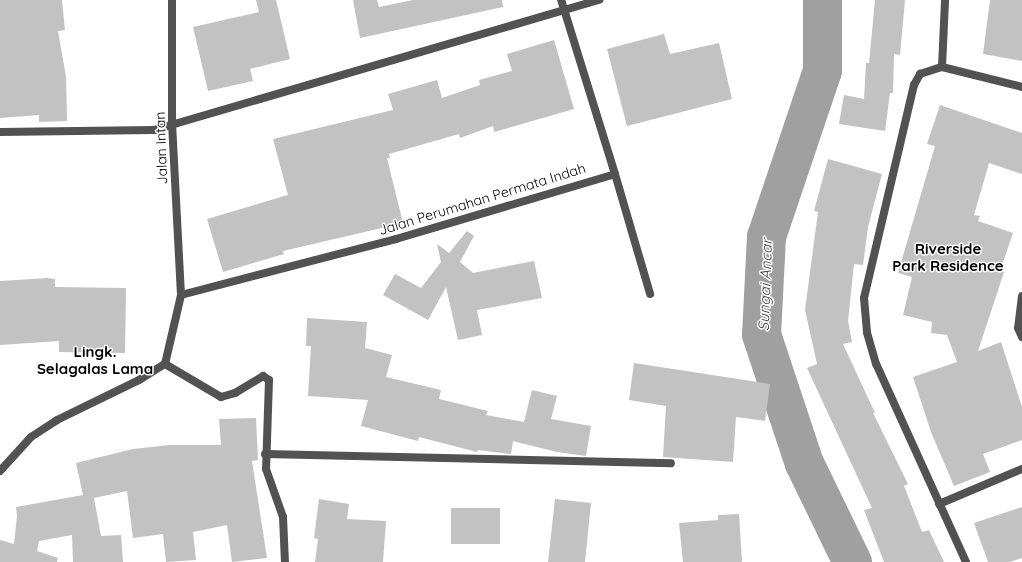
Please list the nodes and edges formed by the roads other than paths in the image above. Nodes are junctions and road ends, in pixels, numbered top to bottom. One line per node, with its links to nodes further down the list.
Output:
1 (172, 0): 8 (street, Jalan Intan)
2 (561, 0): 5 (street)
3 (599, 0): 5 (street)
4 (944, 0): 6 (street)
5 (564, 9): 8 (street); 10 (street)
6 (942, 67): 7 (street); 20 (street)
7 (1022, 87)
8 (172, 125): 9 (street); 12 (street, Jalan Intan)
9 (0, 132)
10 (615, 174): 11 (street); 12 (street, Jalan Perumahan Permata Indah)
11 (650, 294)
12 (181, 295): 15 (street, Jalan Intan)
13 (1022, 296): 14 (street)
14 (1022, 337)
15 (165, 364): 16 (street); 19 (street)
16 (265, 454): 17 (street); 21 (street)
17 (671, 463)
18 (1022, 469): 20 (street)
19 (0, 470)
20 (939, 504): 22 (street)
21 (286, 562)
22 (966, 562)

